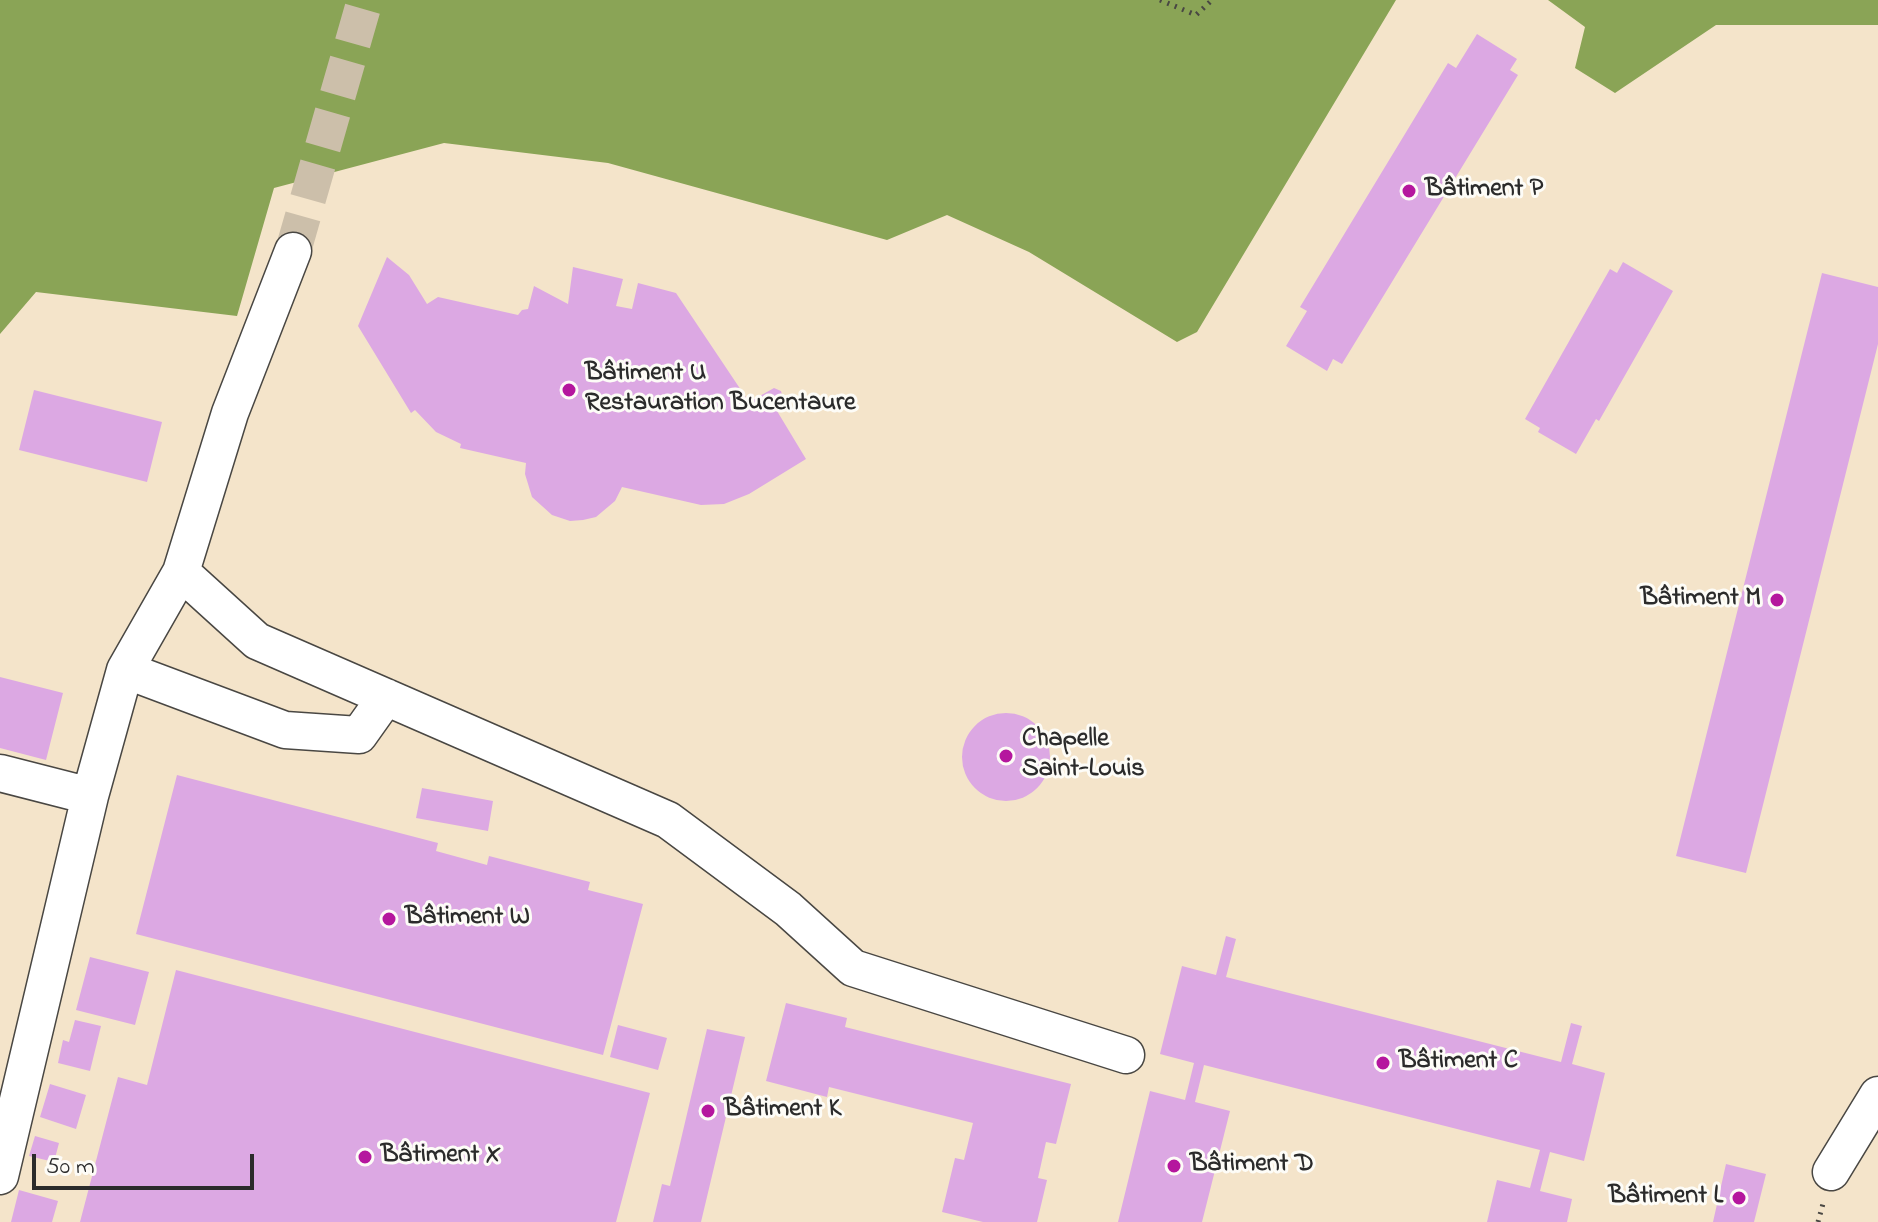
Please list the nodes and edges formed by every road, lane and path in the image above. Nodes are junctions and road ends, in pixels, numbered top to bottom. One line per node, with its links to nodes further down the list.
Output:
1 (1160, 0): 2 (path)
2 (1212, 0)
3 (293, 251): 4 (street)
4 (181, 572): 5 (street); 6 (street)
5 (125, 670): 6 (street); 8 (street)
6 (386, 697): 9 (street)
7 (0, 773): 8 (street)
8 (90, 796): 12 (street)
9 (1126, 1055)
10 (1878, 1095): 11 (street)
11 (1831, 1172)
12 (0, 1176)

